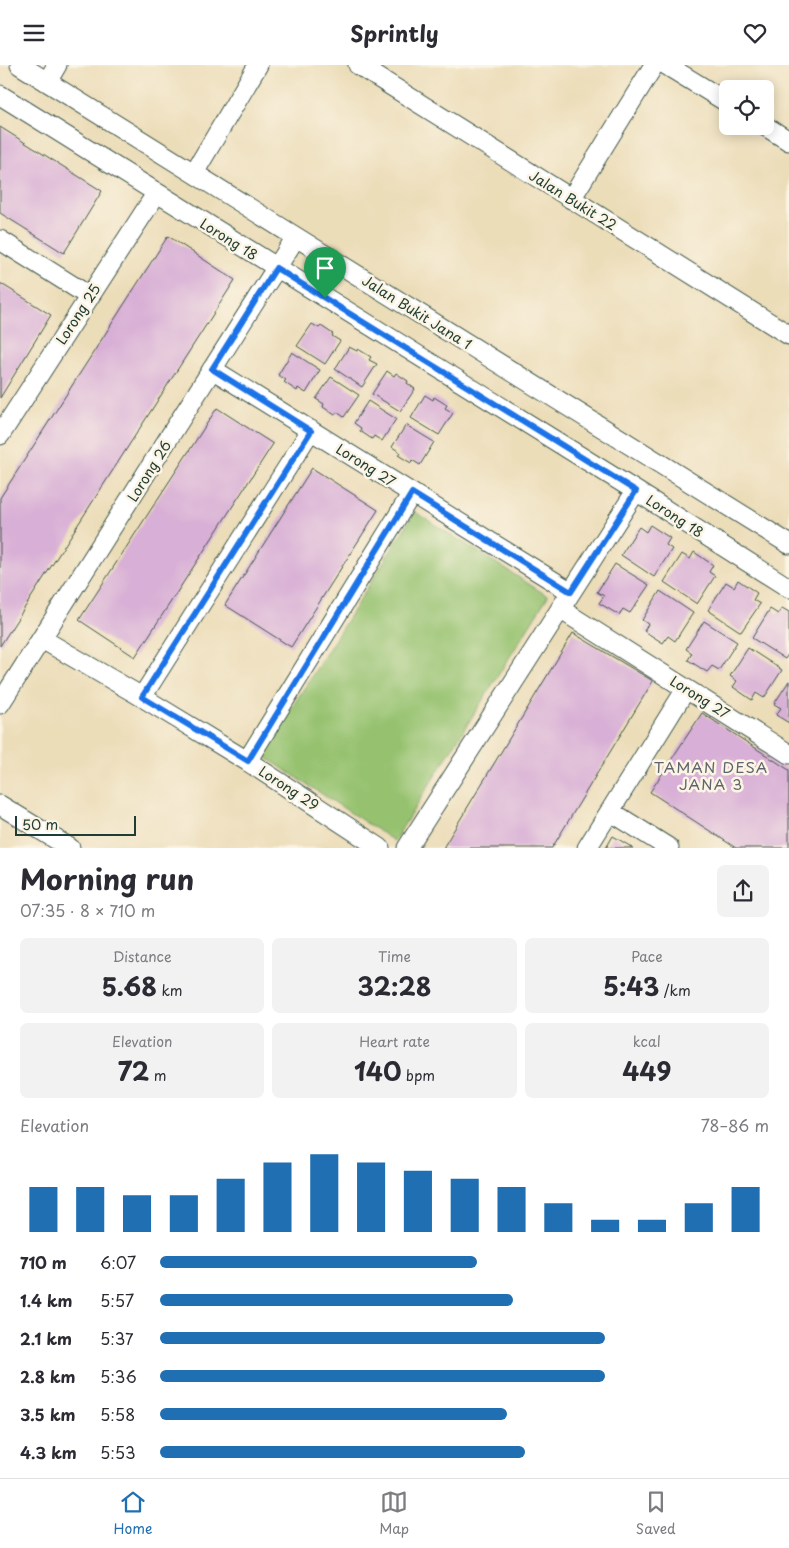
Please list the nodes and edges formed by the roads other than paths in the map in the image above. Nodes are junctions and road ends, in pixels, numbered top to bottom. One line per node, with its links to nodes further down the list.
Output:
1 (20, 65): 7 (street, Jalan Bukit Jana 1)
2 (57, 65): 7 (street)
3 (258, 65): 12 (street)
4 (358, 65): 14 (street, Jalan Bukit 22)
5 (654, 65): 14 (street)
6 (666, 65): 9 (street)
7 (47, 82): 12 (street, Jalan Bukit Jana 1)
8 (0, 95): 13 (street, Lorong 18)
9 (719, 97)
10 (774, 131): 11 (street)
11 (789, 140)
12 (194, 173): 15 (street, Jalan Bukit Jana 1)
13 (156, 194): 17 (street, Lorong 18); 18 (street, Lorong 25)
14 (571, 199): 19 (street, Jalan Bukit 22)
15 (296, 237): 17 (street, Lorong 26); 25 (street, Jalan Bukit Jana 1)
16 (0, 240): 18 (street)
17 (276, 268): 20 (street, Lorong 26); 23 (street, Lorong 18)
18 (89, 296): 21 (street, Lorong 25)
19 (789, 335)
20 (212, 369): 22 (street, Lorong 27); 29 (street, Lorong 26)
21 (2, 428)
22 (311, 431): 24 (street, Lorong 27); 31 (street)
23 (636, 491): 26 (street, Lorong 18); 27 (street)
24 (412, 493): 27 (street, Lorong 27); 34 (street)
25 (789, 543)
26 (789, 588)
27 (571, 592): 28 (street)
28 (560, 609): 30 (street, Lorong 27); 39 (street)
29 (42, 639): 31 (street, Lorong 29); 32 (street, Lorong 26)
30 (686, 689): 33 (street, Lorong 27); 36 (street)
31 (142, 697): 34 (street, Lorong 29)
32 (0, 704)
33 (789, 754)
34 (248, 761): 38 (street, Lorong 29)
35 (0, 805): 37 (street)
36 (610, 811): 40 (street); 41 (street)
37 (70, 848)
38 (380, 848)
39 (407, 848)
40 (586, 848)
41 (669, 848)

